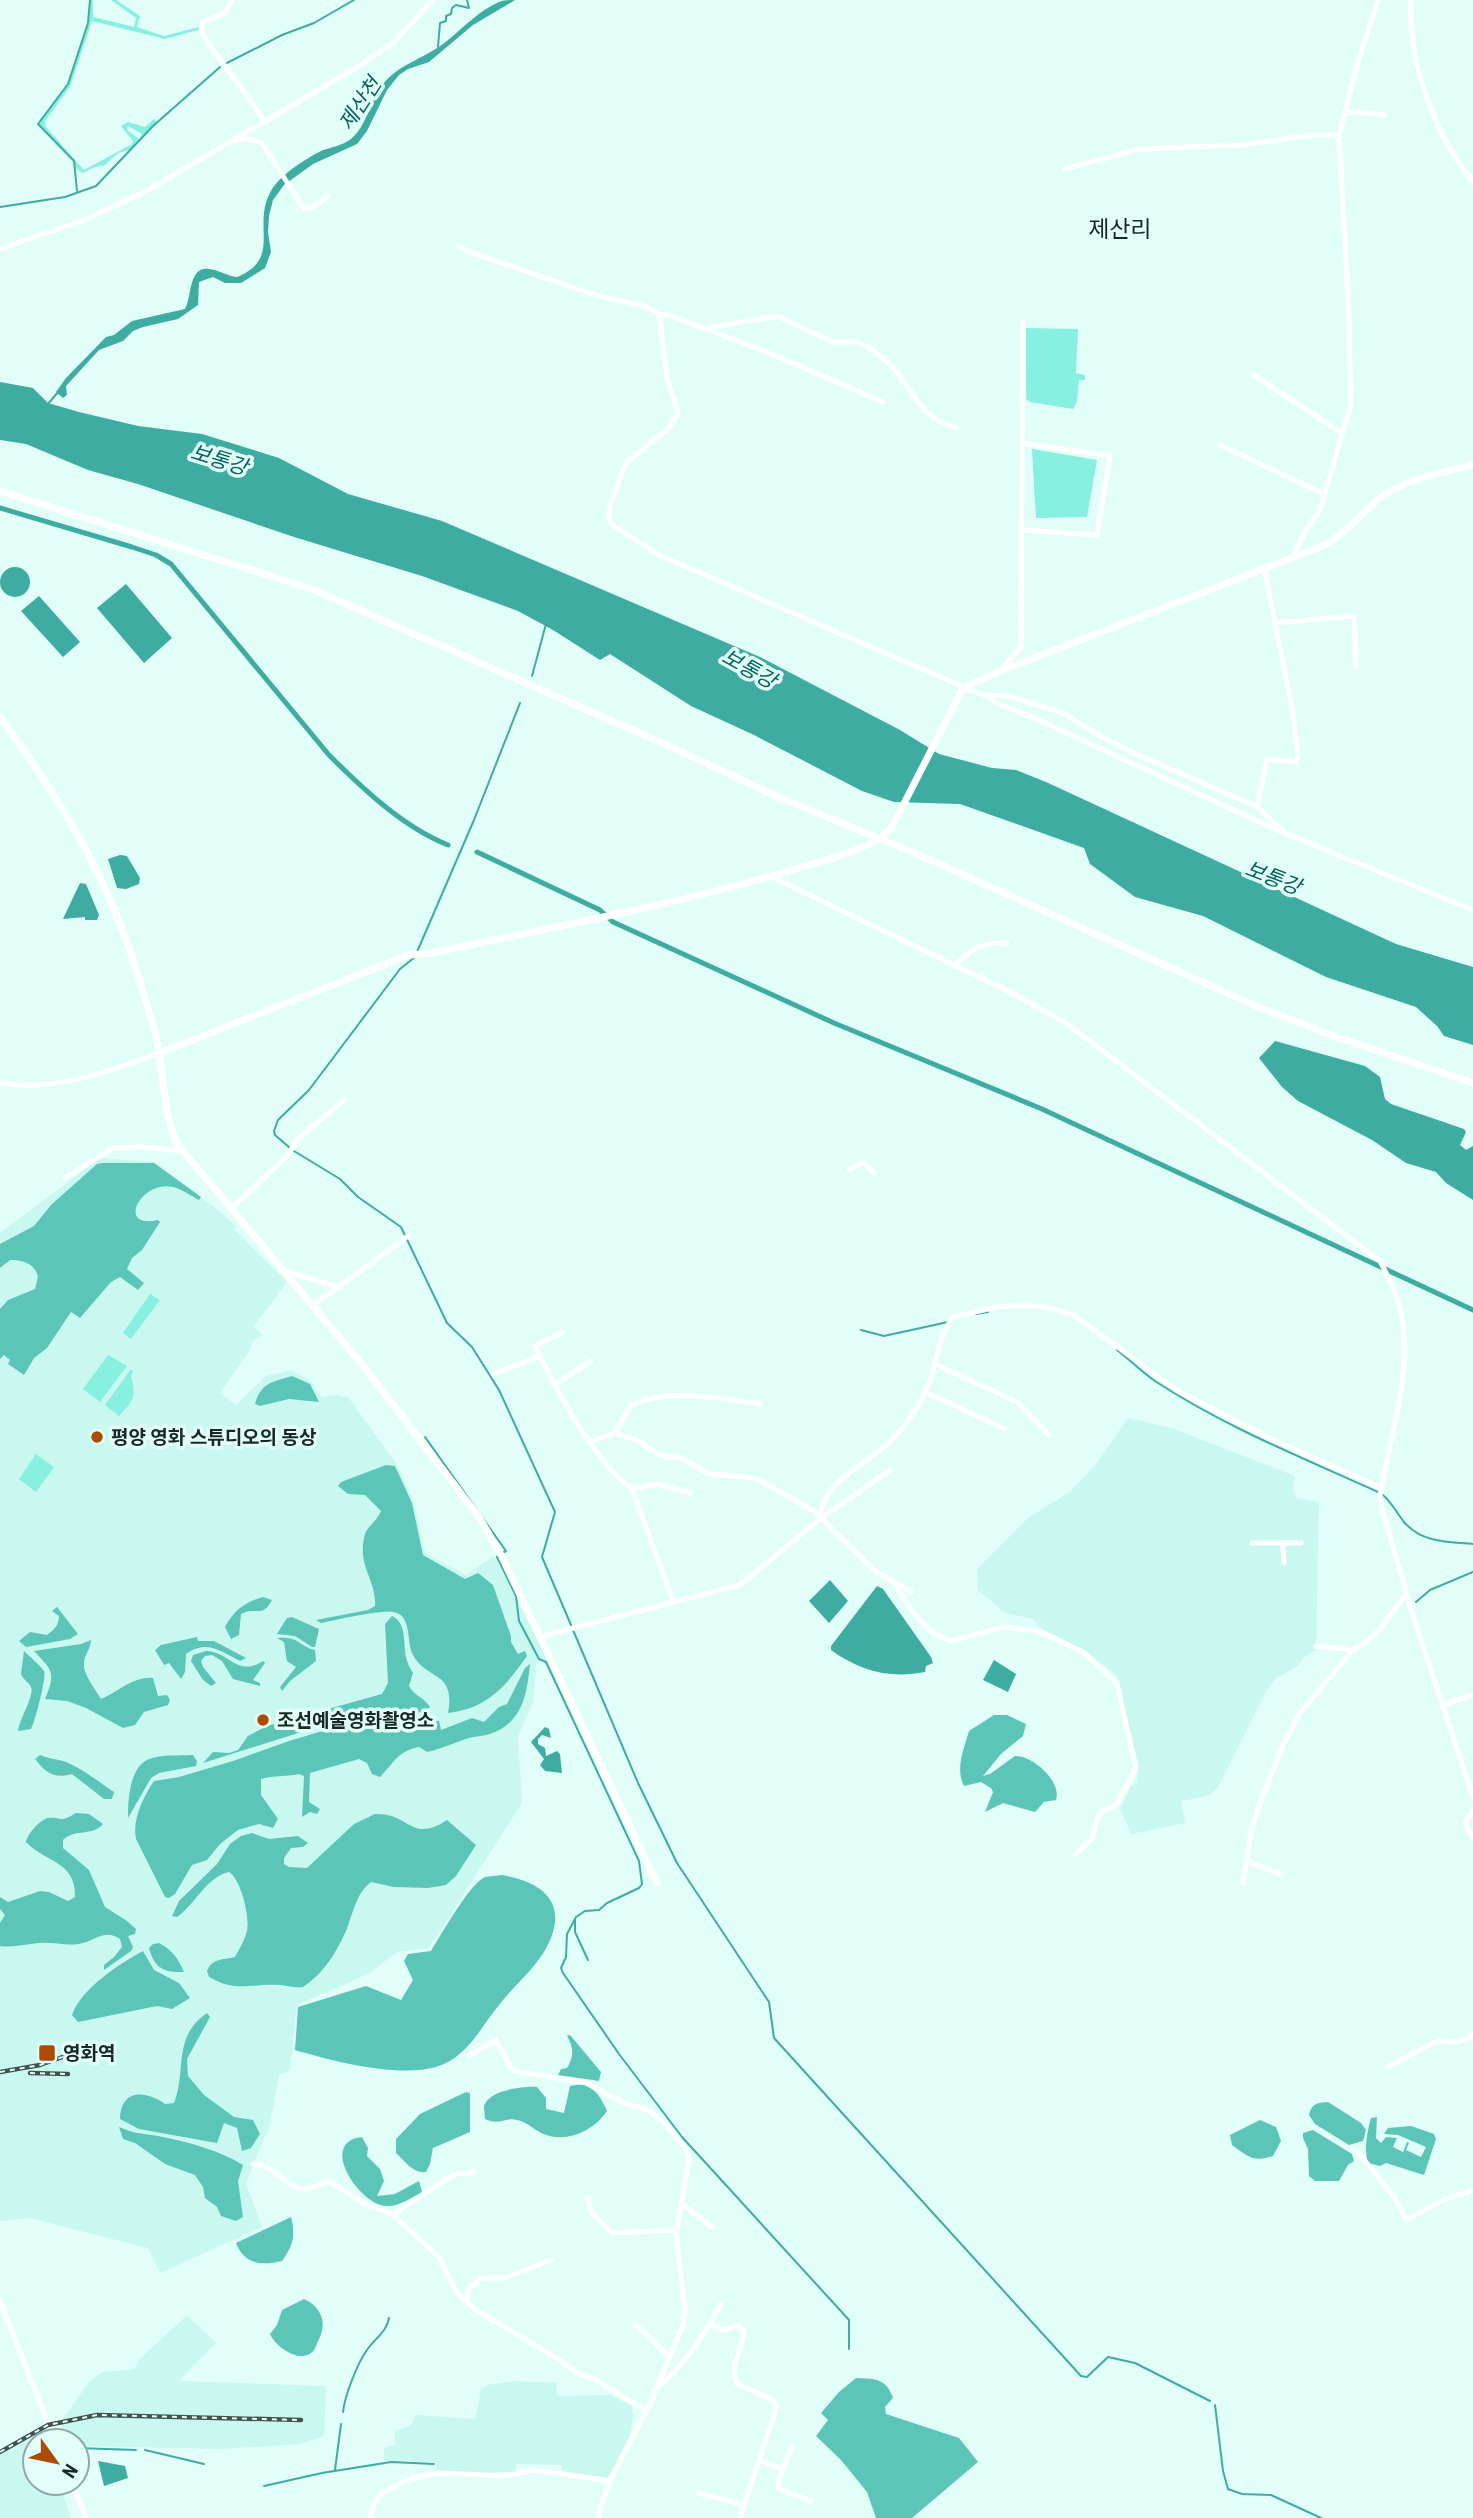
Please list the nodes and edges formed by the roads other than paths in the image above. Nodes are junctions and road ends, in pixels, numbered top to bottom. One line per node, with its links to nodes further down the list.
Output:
1 (232, 0): 7 (street)
2 (433, 0): 7 (street)
3 (1378, 0): 5 (street)
4 (1411, 0): 11 (street)
5 (1345, 111): 6 (street); 8 (street)
6 (1384, 115)
7 (264, 121): 9 (street)
8 (1339, 135): 10 (street); 21 (street)
9 (228, 141): 12 (street); 14 (street)
10 (1065, 169)
11 (1473, 182)
12 (327, 197)
13 (459, 246): 15 (street)
14 (0, 249)
15 (659, 314): 17 (street); 33 (street)
16 (1023, 322): 22 (street)
17 (705, 329): 19 (street); 20 (street)
18 (1252, 374): 21 (street)
19 (883, 402)
20 (957, 428)
21 (1342, 433): 26 (street)
22 (1023, 443): 27 (street); 27 (street)
23 (1220, 444): 26 (street)
24 (1473, 464): 28 (main road)
25 (0, 491): 38 (main road)
26 (1324, 494): 28 (street)
27 (1022, 530): 32 (street)
28 (1292, 558): 29 (main road)
29 (1264, 568): 30 (street); 32 (main road)
30 (1275, 623): 31 (street); 36 (street)
31 (1356, 666)
32 (998, 672): 33 (main road)
33 (962, 688): 34 (street); 38 (main road)
34 (989, 696): 36 (street); 37 (street)
35 (0, 717): 43 (main road)
36 (1257, 807): 37 (street)
37 (1284, 832): 40 (street)
38 (880, 840): 39 (main road); 45 (main road)
39 (770, 876): 42 (street); 43 (main road)
40 (1473, 909)
41 (1007, 943): 42 (street)
42 (955, 966): 70 (street)
43 (159, 1053): 44 (street); 47 (main road)
44 (0, 1083)
45 (1473, 1083)
46 (344, 1100): 51 (street)
47 (183, 1152): 50 (street); 51 (main road)
48 (849, 1170): 49 (street)
49 (874, 1173)
50 (65, 1178)
51 (232, 1208): 53 (main road)
52 (408, 1236): 54 (street)
53 (286, 1271): 54 (street); 55 (main road)
54 (338, 1287): 55 (street)
55 (314, 1305): 81 (main road)
56 (563, 1332): 57 (street)
57 (540, 1356): 60 (street); 61 (street)
58 (591, 1361): 61 (street)
59 (935, 1364): 62 (street); 66 (street); 70 (street)
60 (493, 1374)
61 (556, 1384): 67 (street)
62 (925, 1392): 64 (street); 72 (street)
63 (760, 1404): 65 (street)
64 (1005, 1429)
65 (615, 1433): 67 (street); 72 (street)
66 (1049, 1435)
67 (590, 1442): 69 (street)
68 (890, 1470): 72 (street)
69 (632, 1489): 71 (street); 80 (street)
70 (1381, 1492): 79 (street)
71 (690, 1493)
72 (820, 1519): 77 (street); 80 (street)
73 (1252, 1543): 74 (street)
74 (1283, 1543): 75 (street); 76 (street)
75 (1301, 1543)
76 (1284, 1563)
77 (894, 1582): 78 (street); 89 (street)
78 (912, 1592)
79 (1406, 1594): 83 (street); 85 (street)
80 (674, 1603): 81 (street)
81 (539, 1637): 92 (main road)
82 (1316, 1646): 83 (street)
83 (1353, 1650): 90 (street)
84 (1473, 1695): 85 (street)
85 (1442, 1704): 86 (street)
86 (1473, 1797)
87 (1473, 1811): 88 (street)
88 (1473, 1839)
89 (1076, 1854)
90 (1246, 1861): 91 (street); 93 (street)
91 (1280, 1874)
92 (657, 1883)
93 (1243, 1883)
94 (1473, 2033): 96 (street)
95 (469, 2056): 102 (street)
96 (1388, 2067)
97 (1358, 2152): 100 (street)
98 (253, 2164): 103 (street)
99 (474, 2172): 103 (street)
100 (1473, 2190)
101 (588, 2197): 105 (street)
102 (682, 2204): 104 (street); 105 (street)
103 (393, 2215): 108 (street)
104 (712, 2227)
105 (677, 2230): 112 (street)
106 (551, 2260): 108 (street)
107 (0, 2301): 115 (street)
108 (467, 2301): 114 (street)
109 (721, 2304): 110 (street)
110 (710, 2323): 113 (street); 117 (street)
111 (635, 2324): 112 (street)
112 (669, 2356): 113 (street)
113 (655, 2389): 114 (street)
114 (646, 2411): 119 (street)
115 (49, 2427)
116 (792, 2447): 118 (street)
117 (760, 2461): 118 (street); 123 (street)
118 (783, 2469): 122 (street)
119 (611, 2481): 125 (street); 126 (street)
120 (698, 2493): 123 (street)
121 (78, 2497): 124 (street)
122 (810, 2501)
123 (744, 2505): 127 (street)
124 (86, 2518)
125 (370, 2518)
126 (598, 2518)
127 (740, 2518)

